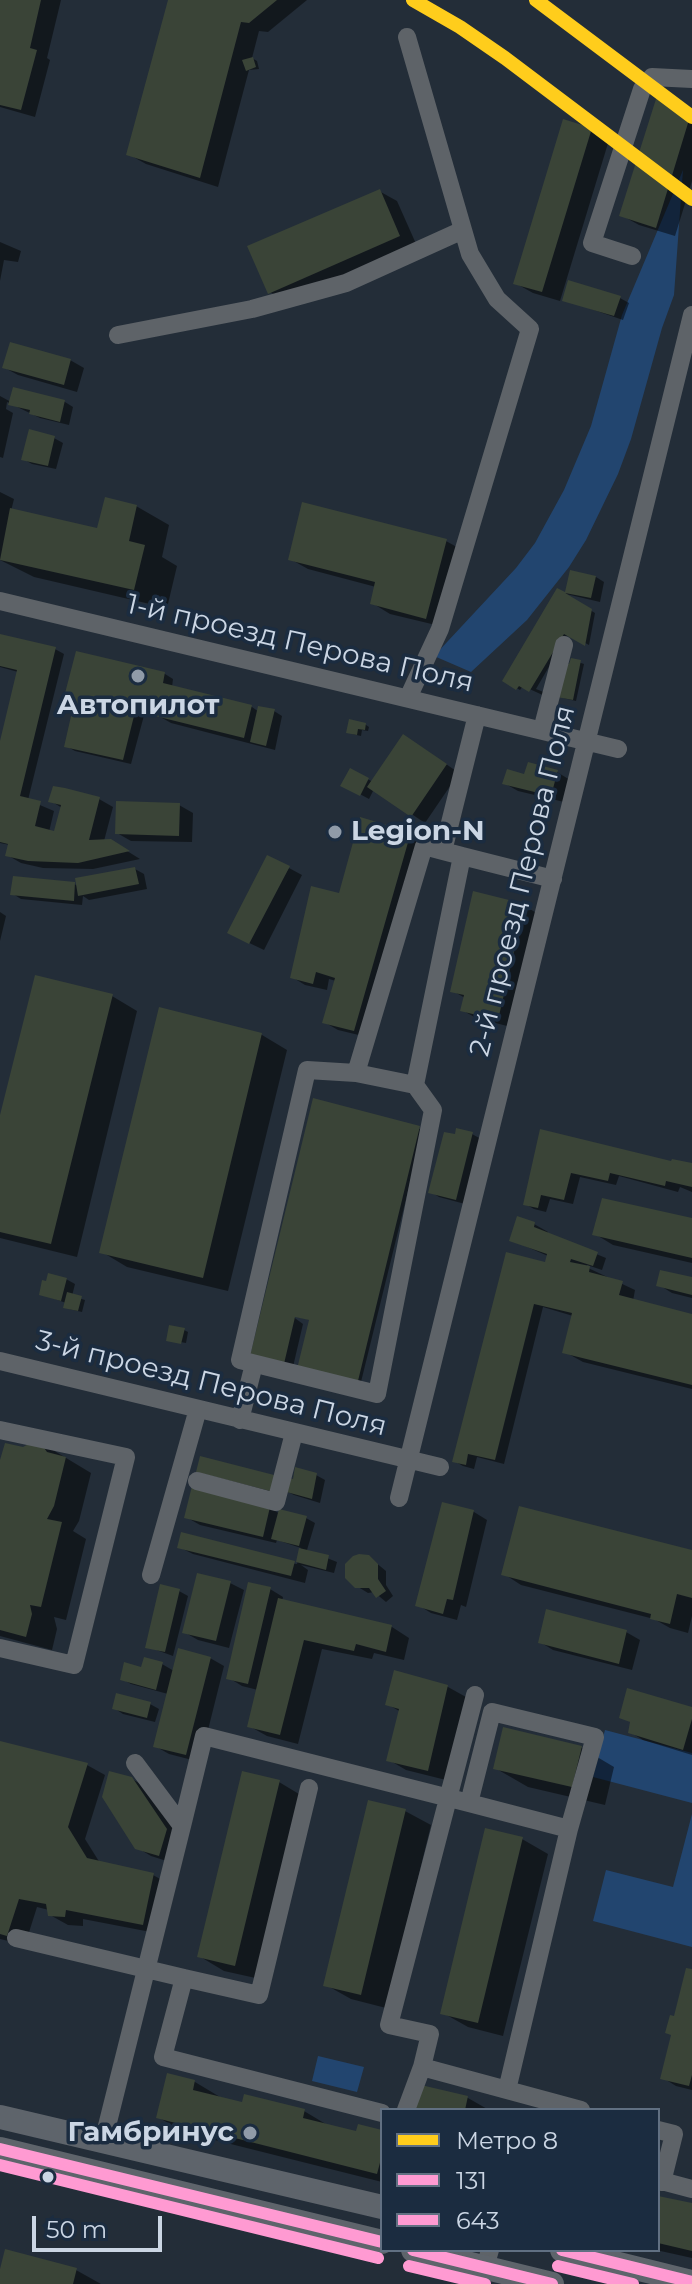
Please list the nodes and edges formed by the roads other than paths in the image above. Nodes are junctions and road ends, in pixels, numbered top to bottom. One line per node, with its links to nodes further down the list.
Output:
1 (407, 37): 3 (street)
2 (692, 79): 4 (street)
3 (463, 230): 6 (street); 9 (street)
4 (632, 256)
5 (692, 315): 12 (street, 2-й проезд Перова Поля)
6 (118, 335)
7 (0, 601): 9 (street, 1-й проезд Перова Поля)
8 (564, 645): 11 (street)
9 (408, 698): 10 (street, 1-й проезд Перова Поля)
10 (477, 715): 11 (street, 1-й проезд Перова Поля); 14 (street)
11 (542, 730): 12 (street, 1-й проезд Перова Поля)
12 (587, 740): 13 (street, 1-й проезд Перова Поля); 16 (street, 2-й проезд Перова Поля)
13 (618, 749)
14 (443, 851): 15 (street); 17 (street)
15 (462, 856): 16 (street); 18 (street)
16 (553, 879): 25 (street, 2-й проезд Перова Поля)
17 (356, 1073): 18 (street); 20 (street)
18 (415, 1085): 20 (street)
19 (0, 1361): 21 (street, 3-й проезд Перова Поля)
20 (254, 1364): 22 (street)
21 (198, 1409): 22 (street, 3-й проезд Перова Поля); 29 (street)
22 (240, 1420): 24 (street, 3-й проезд Перова Поля)
23 (0, 1430): 30 (street)
24 (294, 1433): 25 (street, 3-й проезд Перова Поля); 27 (street)
25 (408, 1461): 26 (street, 3-й проезд Перова Поля); 28 (street, 2-й проезд Перова Поля)
26 (440, 1467)
27 (197, 1481)
28 (399, 1498)
29 (151, 1575)
30 (0, 1648)
31 (475, 1695): 34 (street)
32 (135, 1763): 36 (street)
33 (309, 1788): 40 (street)
34 (448, 1799): 35 (street); 36 (street); 41 (street)
35 (469, 1803): 37 (street); 37 (street)
36 (182, 1826): 39 (street)
37 (569, 1829): 42 (street)
38 (16, 1938): 39 (street)
39 (148, 1969): 40 (street); 48 (street)
40 (184, 1978): 45 (street)
41 (422, 2067): 42 (street); 43 (street)
42 (507, 2090): 44 (street)
43 (407, 2108)
44 (574, 2108)
45 (380, 2112)
46 (0, 2117): 48 (main road)
47 (660, 2130): 50 (street)
48 (103, 2142): 52 (main road)
49 (0, 2149): 53 (main road)
50 (660, 2181): 51 (street)
51 (692, 2189)
52 (380, 2207)
53 (380, 2242)
54 (421, 2252): 56 (main road)
55 (577, 2252): 57 (main road)
56 (485, 2267): 58 (main road)
57 (692, 2282)
58 (552, 2284)

